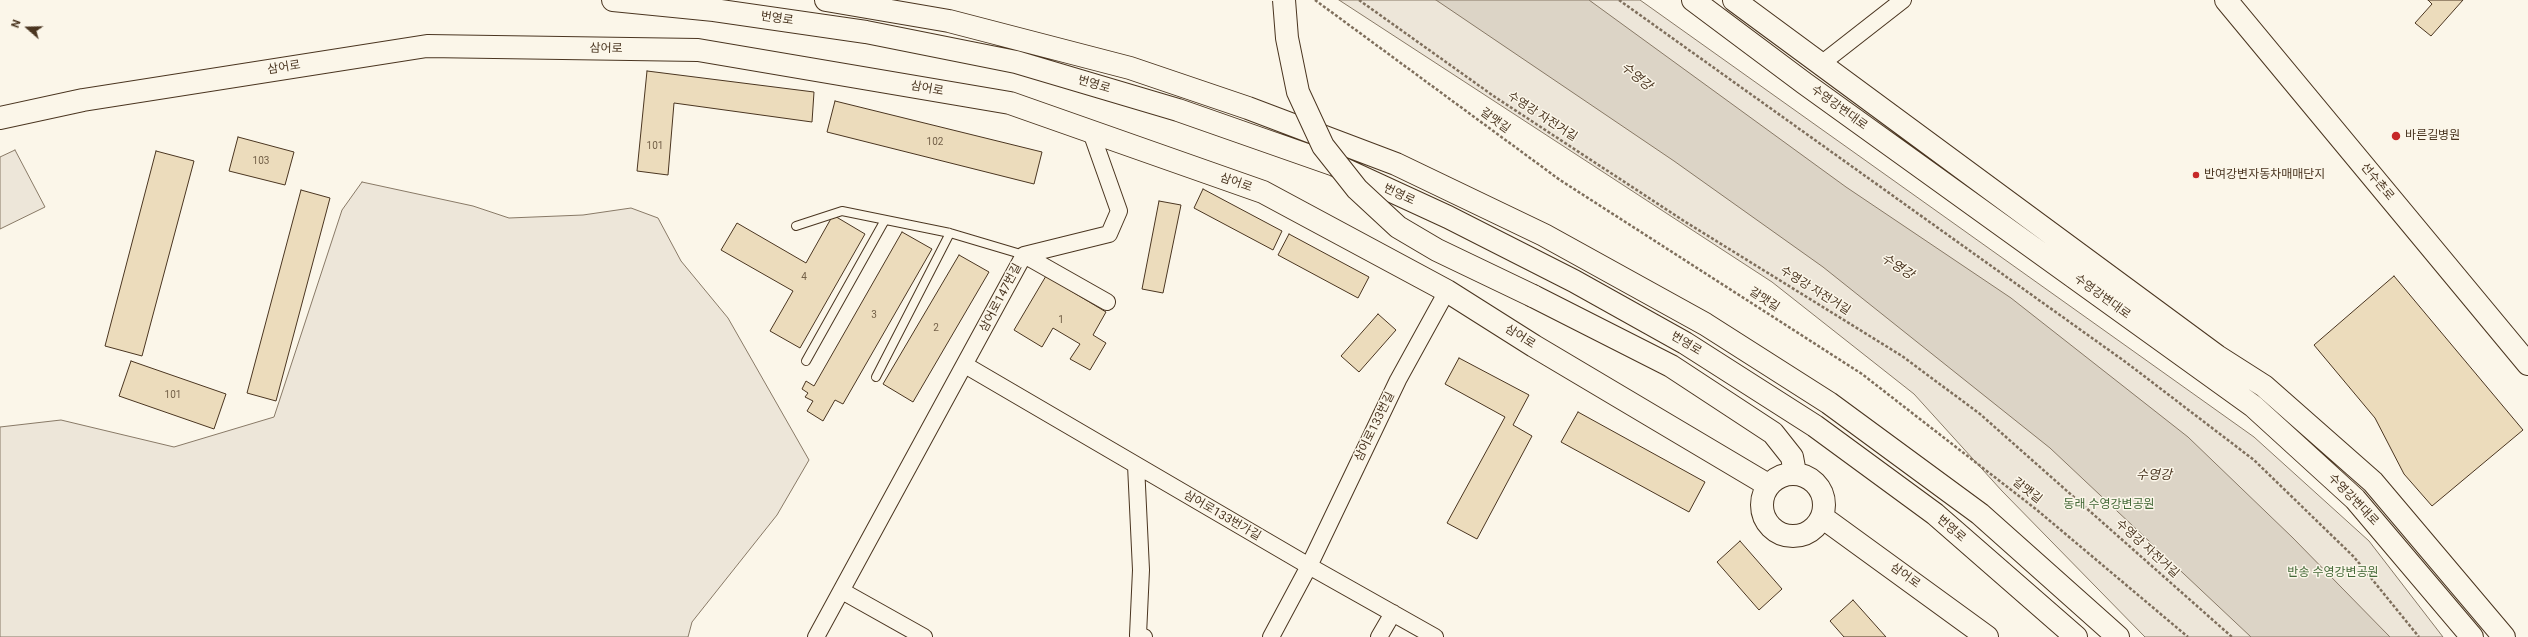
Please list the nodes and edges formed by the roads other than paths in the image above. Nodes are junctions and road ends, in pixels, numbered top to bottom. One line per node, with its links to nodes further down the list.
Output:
1 (613, 0): 35 (main road, 번영로)
2 (826, 0): 36 (main road, 번영로)
3 (1284, 0): 22 (main road, bridge)
4 (1693, 0): 37 (main road, 수영강변대로)
5 (1734, 0): 8 (main road, 수영강변대로)
6 (1903, 0): 8 (street)
7 (2226, 0): 18 (main road, 선수촌로)
8 (1821, 64): 38 (main road, 수영강변대로)
9 (0, 118): 10 (main road, 삼어로)
10 (1092, 132): 14 (street, 삼어로147번길); 15 (main road, 삼어로)
11 (885, 220): 12 (lane); 13 (lane); 17 (lane)
12 (796, 226)
13 (950, 233): 14 (lane); 20 (lane)
14 (1024, 255): 16 (street); 19 (street, 삼어로147번길)
15 (1447, 291): 23 (main road, 삼어로); 25 (street, 삼어로133번길)
16 (1107, 302)
17 (806, 361)
18 (2528, 364)
19 (965, 365): 21 (street, 삼어로133번가길); 26 (street, 삼어로147번길)
20 (876, 377)
21 (1136, 465): 25 (street, 삼어로133번가길); 30 (street)
22 (1795, 474): 23 (main road); 24 (main road)
23 (1768, 485): 24 (main road)
24 (1822, 517): 34 (main road, 삼어로)
25 (1309, 566): 27 (street); 31 (street, 삼어로133번길)
26 (842, 591): 28 (street, 삼어로147번길); 29 (street)
27 (1392, 613): 32 (street); 33 (street)
28 (816, 637)
29 (924, 637)
30 (1144, 637)
31 (1270, 637)
32 (1379, 637)
33 (1435, 637)
34 (1987, 637)
35 (2076, 637)
36 (2118, 637)
37 (2472, 637)
38 (2504, 637)

